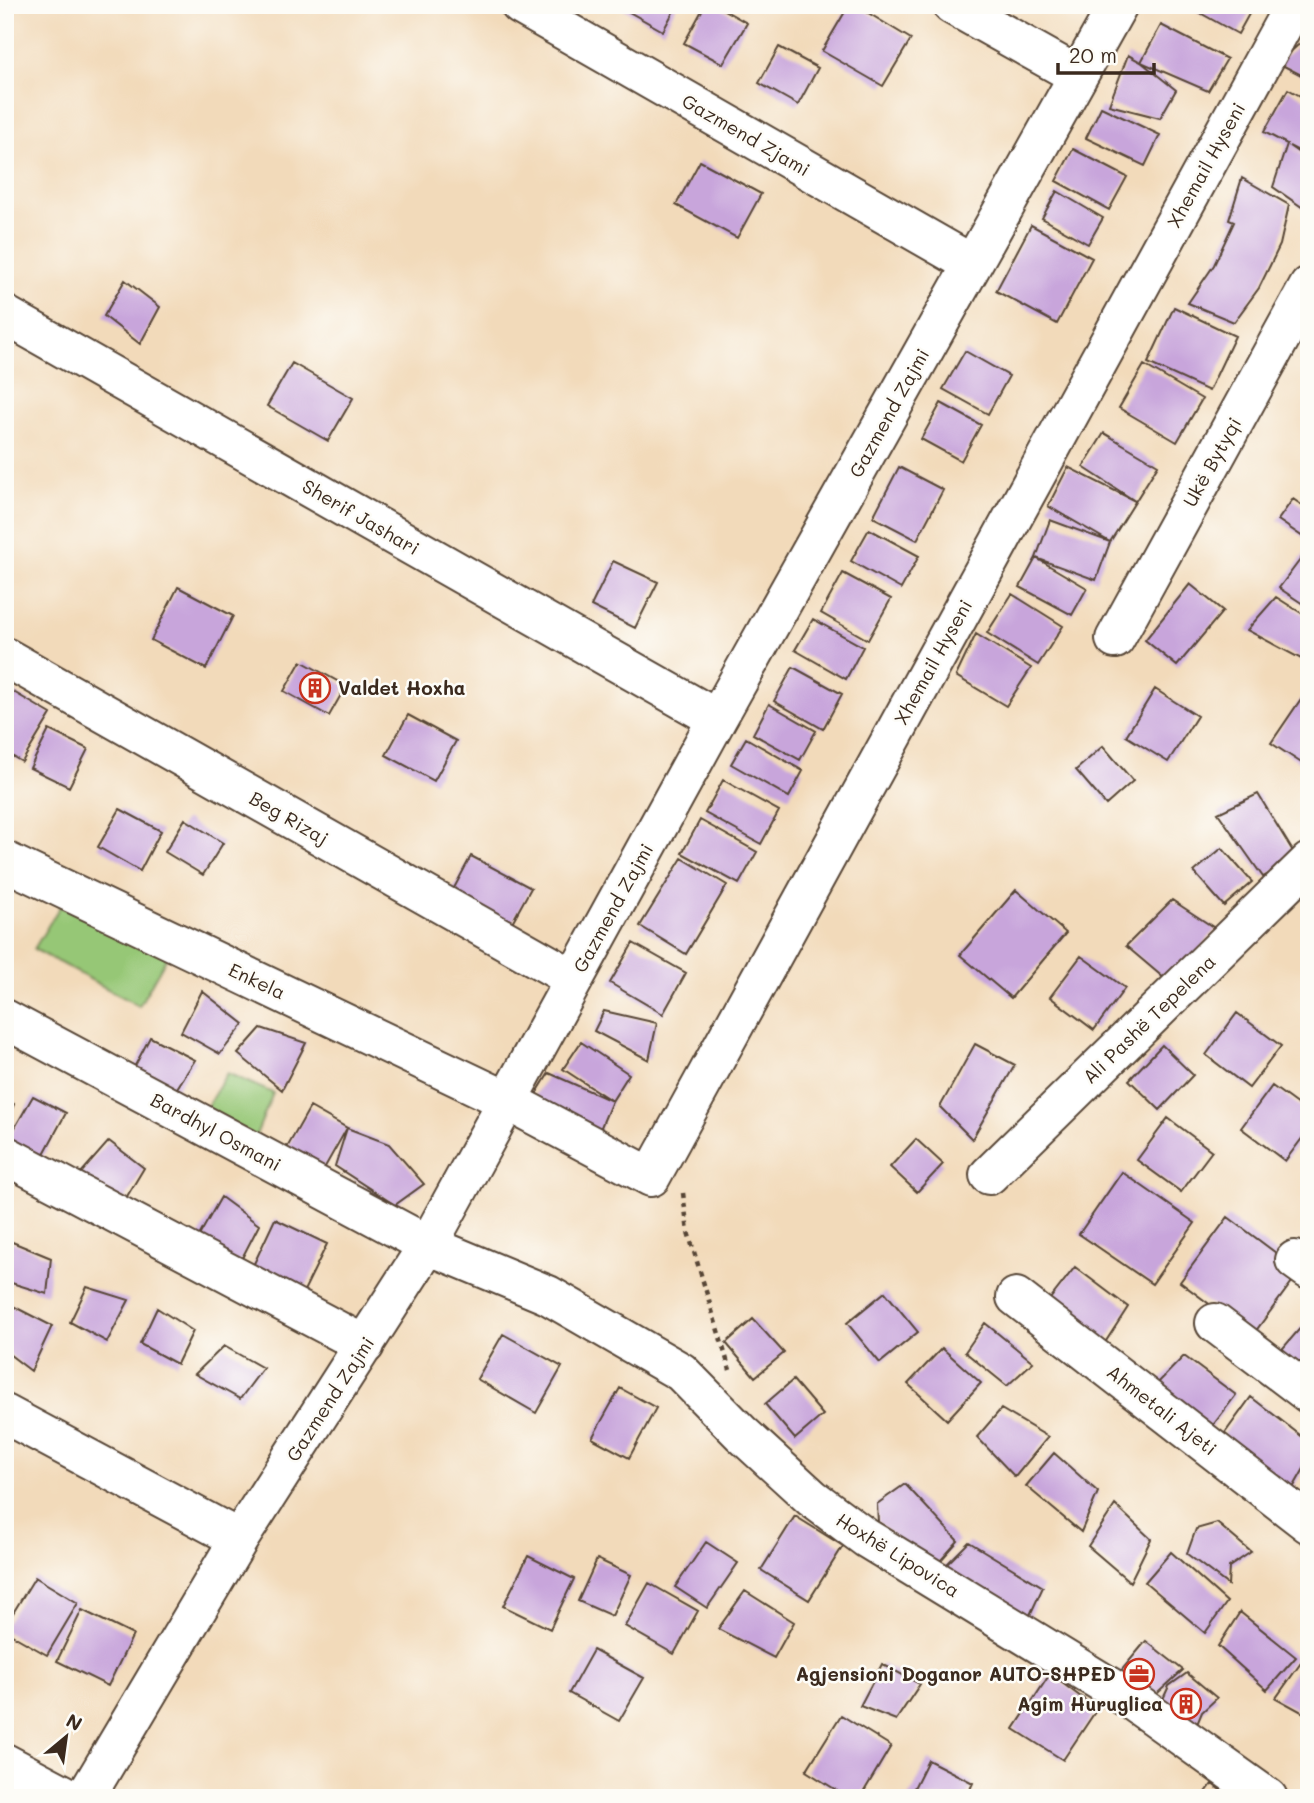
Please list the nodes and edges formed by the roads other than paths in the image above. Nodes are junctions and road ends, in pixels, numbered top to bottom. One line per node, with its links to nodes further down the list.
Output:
1 (520, 5): 6 (street, Gazmend Zjami)
2 (952, 5): 5 (street)
3 (1118, 5): 5 (street, Gazmend Zajmi)
4 (1294, 5): 16 (street, Xhemail Hyseni)
5 (1077, 75): 6 (street, Gazmend Zajmi)
6 (972, 264): 11 (street, Gazmend Zajmi)
7 (1309, 286): 9 (street, Ukë Bytyqi)
8 (5, 315): 11 (street, Sherif Jashari)
9 (1115, 639)
10 (5, 657): 14 (street, Beg Rizaj)
11 (717, 719): 14 (street, Gazmend Zajmi)
12 (5, 861): 16 (street, Enkela)
13 (1309, 863): 18 (street, Ali Pashë Tepelena)
14 (574, 979): 16 (street, Gazmend Zajmi)
15 (5, 1019): 19 (street, Bardhyl Osmani)
16 (508, 1101): 19 (street, Gazmend Zajmi)
17 (5, 1155): 22 (street)
18 (989, 1175)
19 (428, 1245): 22 (street, Gazmend Zajmi); 30 (street, Hoxhë Lipovica)
20 (1016, 1297): 25 (street, Ahmetali Ajeti)
21 (1215, 1323): 23 (street)
22 (365, 1345): 26 (street, Gazmend Zajmi)
23 (1309, 1394)
24 (5, 1414): 26 (street)
25 (1309, 1524)
26 (239, 1539): 29 (street, Gazmend Zajmi)
27 (5, 1763): 28 (street)
28 (71, 1798)
29 (85, 1798)
30 (1268, 1798)

